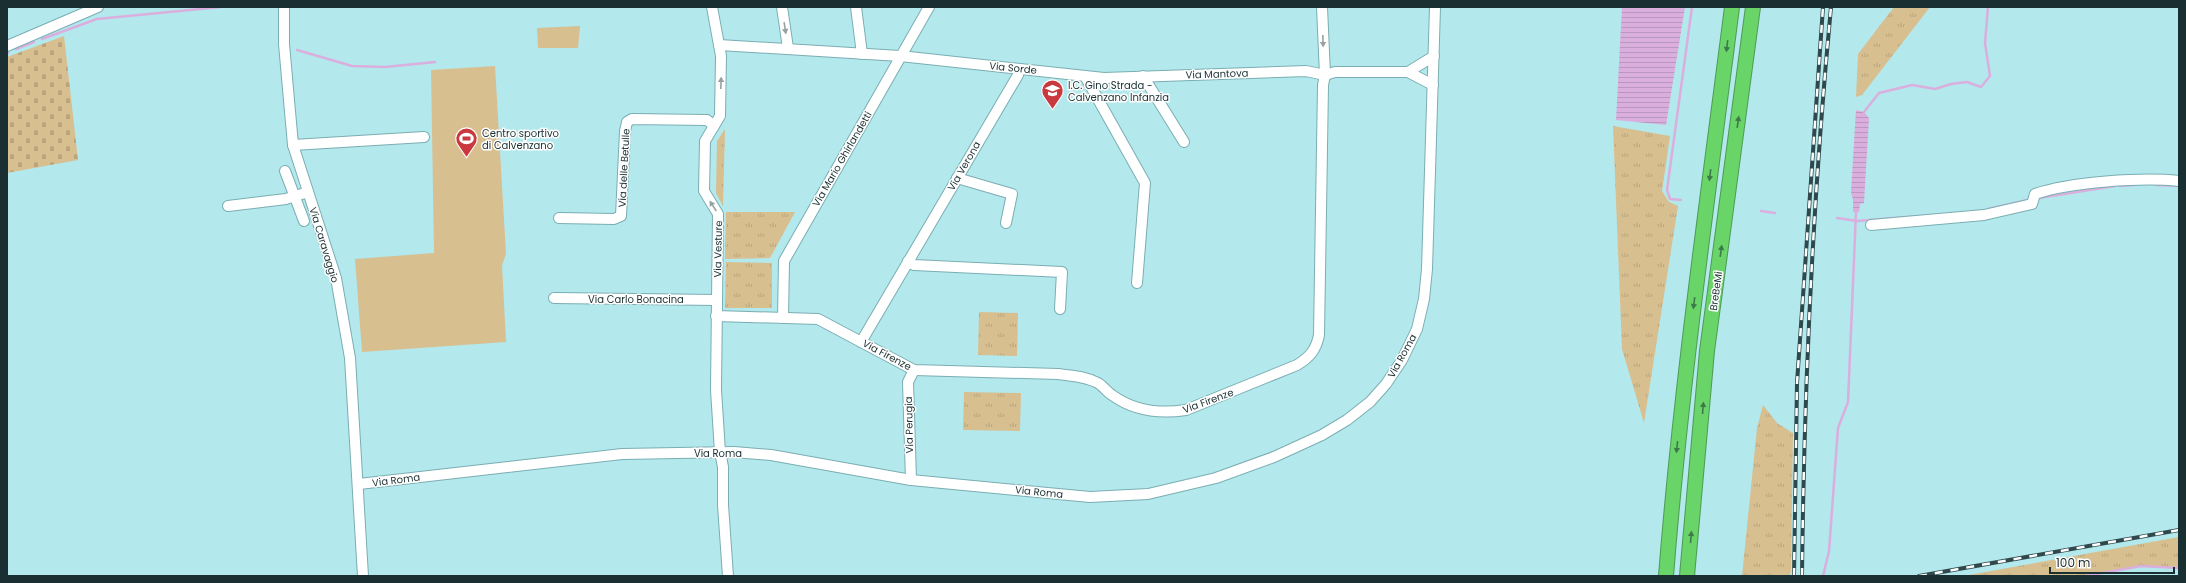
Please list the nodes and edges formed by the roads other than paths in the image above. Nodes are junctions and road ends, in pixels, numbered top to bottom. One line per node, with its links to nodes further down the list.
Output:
1 (98, 7): 12 (street)
2 (284, 7): 26 (street, Via Caravaggio)
3 (712, 7): 11 (street, Via Vesture)
4 (782, 7): 13 (street, one-way to 13)
5 (856, 7): 14 (street)
6 (929, 7): 15 (street, Via Mario Ghirlandetti)
7 (1322, 7): 19 (street, Via Firenze, one-way to 19)
8 (1435, 7): 16 (street, Via Roma)
9 (1732, 7): 51 (highway, BreBeMi, one-way to 51)
10 (1754, 7): 52 (highway, BreBeMi, one-way to 10)
11 (719, 45): 13 (street, Via Sorde); 23 (street, Via Vesture, one-way to 11)
12 (7, 46)
13 (788, 48): 14 (street, Via Sorde)
14 (862, 54): 15 (street, Via Sorde)
15 (900, 56): 17 (street, Via Sorde); 43 (street, Via Mario Ghirlandetti)
16 (1434, 56): 18 (street); 22 (street, Via Roma)
17 (1019, 69): 20 (street, Via Sorde); 28 (street, Via Verona)
18 (1408, 72): 19 (street); 22 (street)
19 (1325, 75): 21 (street, Via Mantova); 45 (street, Via Firenze)
20 (1084, 76): 21 (street, Via Mantova); 38 (street)
21 (1143, 76): 25 (street)
22 (1433, 85): 47 (street, Via Roma)
23 (714, 126): 33 (street, Via delle Betulle); 40 (street, Via Vesture, one-way to 23)
24 (424, 137): 26 (street)
25 (1184, 142)
26 (293, 145): 30 (street, Via Caravaggio)
27 (285, 171): 31 (street)
28 (957, 178): 35 (street); 37 (street, Via Verona)
29 (2179, 181): 36 (street)
30 (308, 192): 31 (street); 48 (street, Via Caravaggio)
31 (294, 196): 32 (street); 34 (street)
32 (228, 206)
33 (559, 218)
34 (304, 222)
35 (1006, 223)
36 (1871, 225)
37 (908, 261): 41 (street); 44 (street, Via Verona)
38 (1137, 282)
39 (554, 298): 40 (street, Via Carlo Bonacina)
40 (717, 300): 42 (street, Via Vesture)
41 (1060, 309)
42 (716, 316): 43 (street, Via Firenze); 46 (street, Via Vesture)
43 (783, 318): 44 (street, Via Firenze)
44 (861, 342): 45 (street, Via Firenze)
45 (914, 370): 47 (street, Via Perugia)
46 (720, 452): 47 (street, Via Roma); 48 (street, Via Roma); 50 (street, Via Vesture)
47 (911, 480)
48 (359, 484): 49 (street, Via Caravaggio)
49 (363, 576)
50 (728, 576)
51 (1666, 576)
52 (1688, 576)

